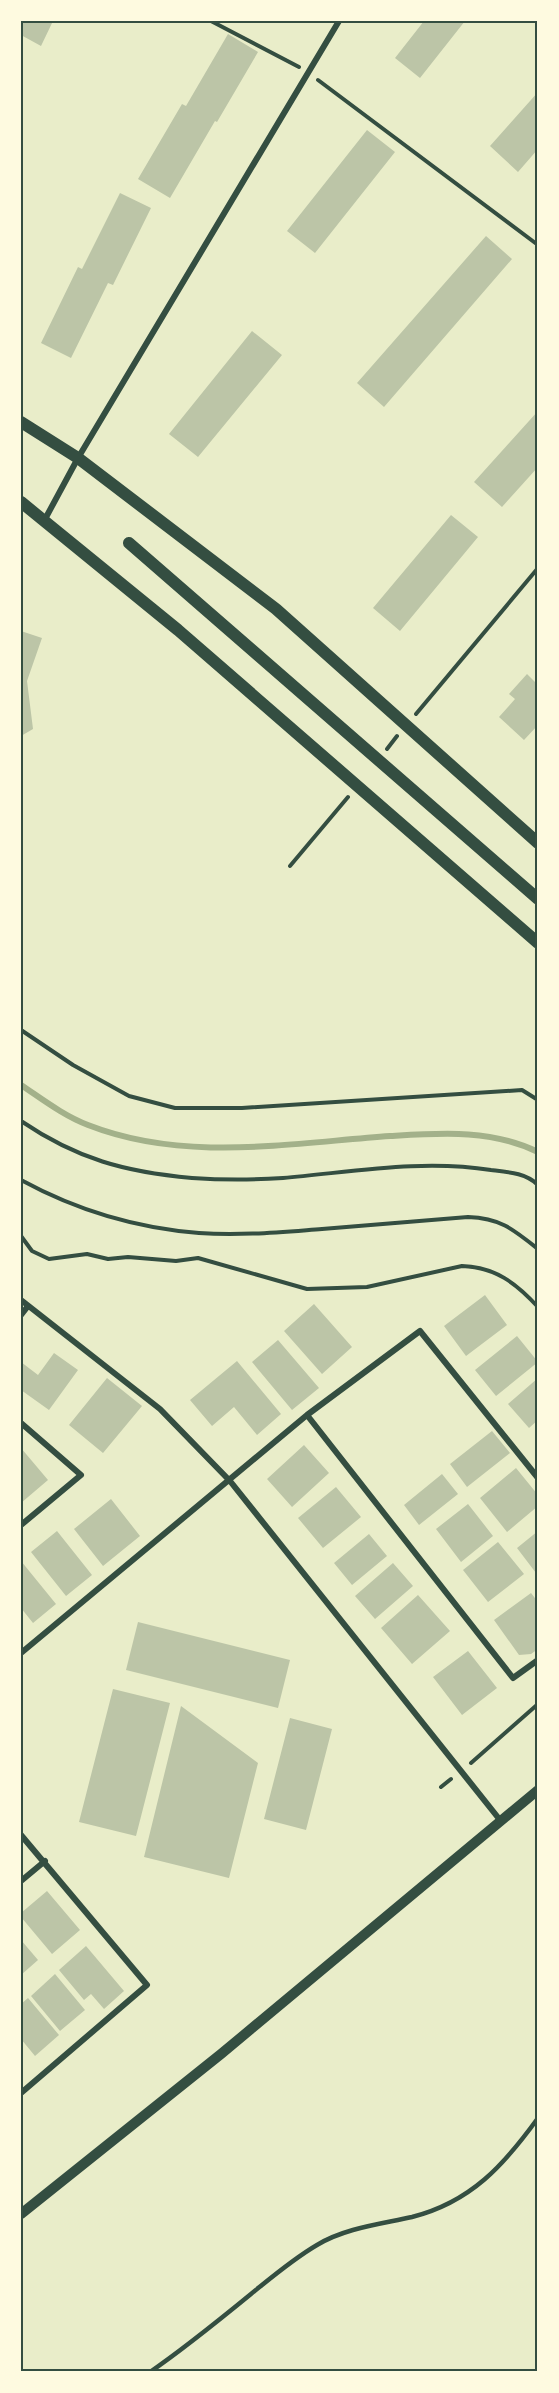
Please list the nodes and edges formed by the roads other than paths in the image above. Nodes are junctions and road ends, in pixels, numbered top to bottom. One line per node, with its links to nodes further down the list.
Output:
1 (339, 21): 3 (street)
2 (21, 422): 3 (main road)
3 (78, 458): 5 (street); 7 (main road)
4 (21, 502): 5 (main road)
5 (45, 521): 9 (main road)
6 (129, 543): 8 (main road)
7 (538, 843)
8 (538, 899)
9 (538, 943)
10 (21, 1300): 11 (street)
11 (28, 1306): 12 (street); 16 (street)
12 (21, 1315)
13 (307, 1415): 15 (street); 16 (street); 19 (street)
14 (21, 1423): 17 (street)
15 (538, 1478)
16 (230, 1481): 18 (street); 21 (street)
17 (21, 1525)
18 (21, 1653)
19 (538, 1660)
20 (538, 1790): 21 (street)
21 (500, 1820): 27 (street)
22 (21, 1834): 23 (street)
23 (45, 1861): 24 (street); 25 (street)
24 (21, 1881)
25 (21, 2093)
26 (538, 2118): 28 (lane)
27 (21, 2214)
28 (150, 2372)

